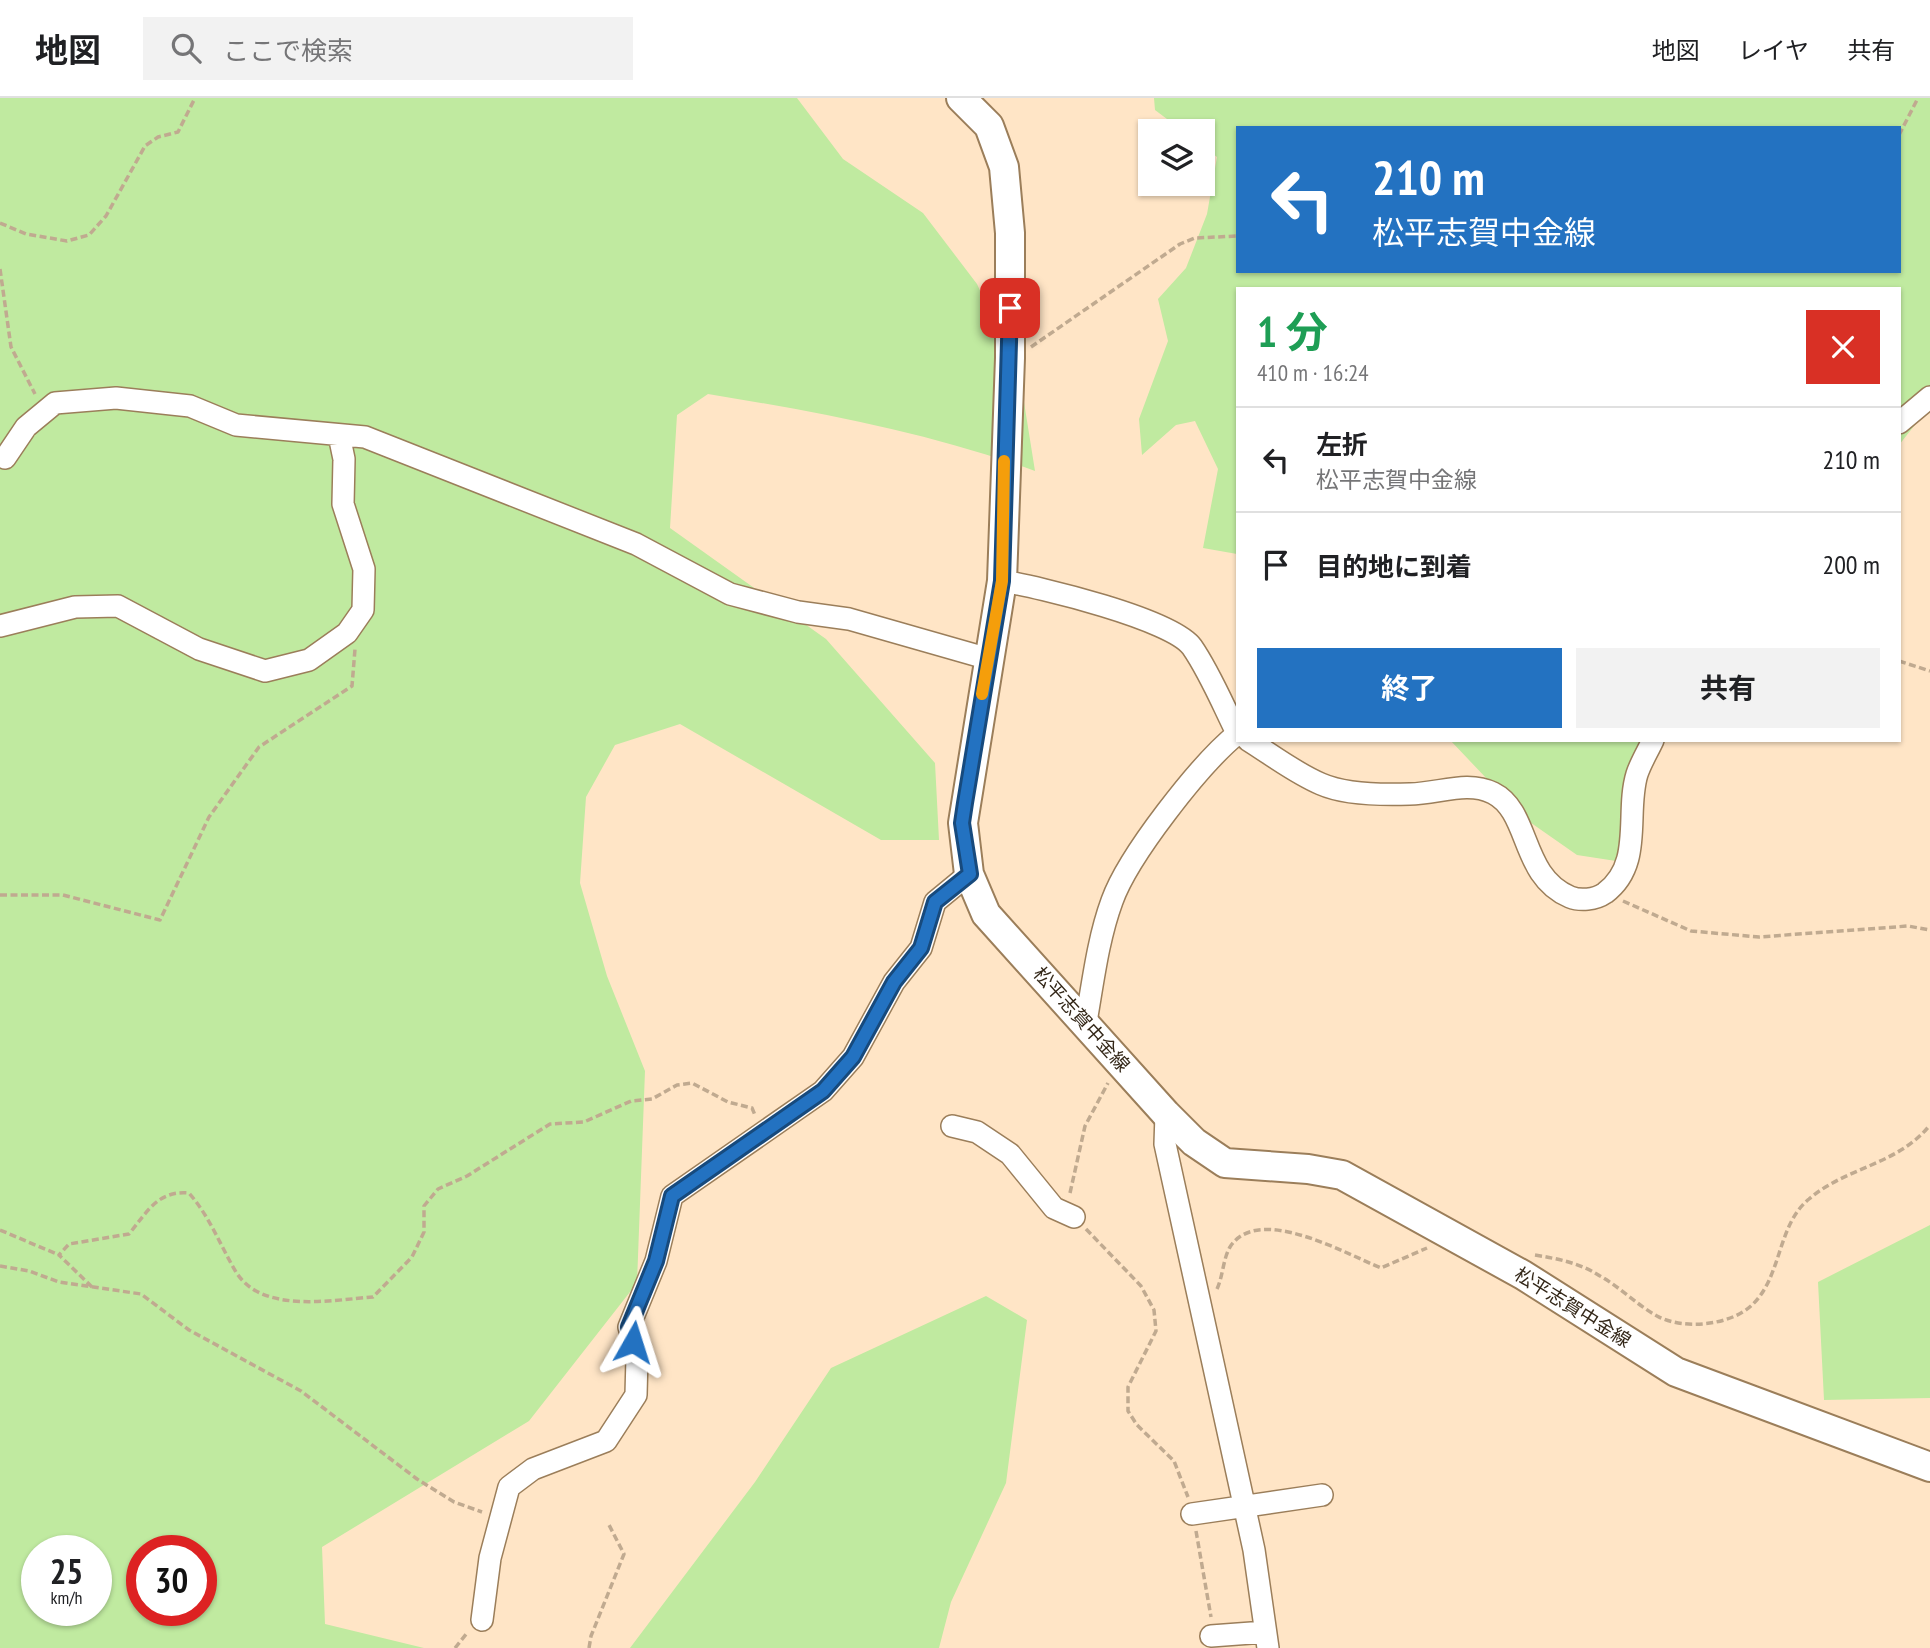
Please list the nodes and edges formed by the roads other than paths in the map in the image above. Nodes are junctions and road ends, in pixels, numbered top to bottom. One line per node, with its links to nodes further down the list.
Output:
1 (961, 98): 6 (main road, 松平志賀中金線)
2 (1930, 397): 3 (street)
3 (1901, 421)
4 (339, 435): 5 (street); 7 (street); 8 (street)
5 (5, 458)
6 (1002, 581): 8 (main road, 松平志賀中金線); 9 (street)
7 (0, 626)
8 (989, 659): 13 (main road, 松平志賀中金線)
9 (1236, 731)
10 (1236, 734): 14 (street)
11 (1251, 742): 12 (street)
12 (1652, 742)
13 (970, 874): 14 (main road, 松平志賀中金線); 22 (street)
14 (1086, 1022): 15 (main road, 松平志賀中金線)
15 (1166, 1114): 18 (main road, 松平志賀中金線); 20 (street)
16 (952, 1126): 17 (street)
17 (1074, 1217)
18 (1930, 1467)
19 (1322, 1495): 20 (street)
20 (1244, 1505): 21 (street); 24 (street)
21 (1192, 1514)
22 (482, 1620)
23 (1212, 1636): 24 (street)
24 (1267, 1640)

